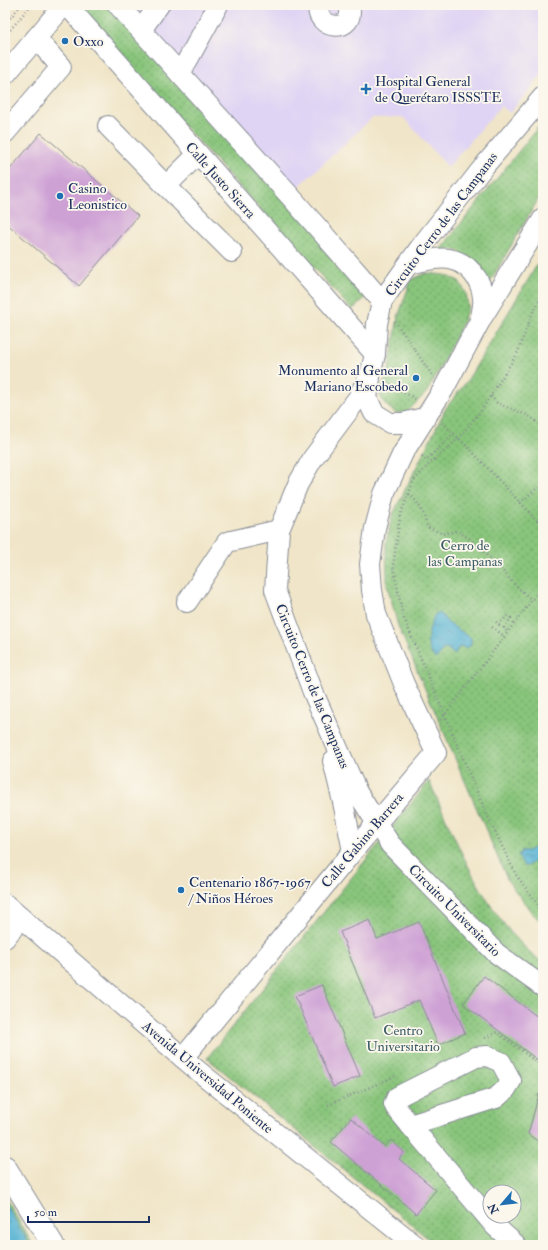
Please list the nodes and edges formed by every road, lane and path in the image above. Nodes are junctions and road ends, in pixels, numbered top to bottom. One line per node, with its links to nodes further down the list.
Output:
1 (21, 5): 9 (path)
2 (31, 5): 11 (path)
3 (65, 5): 12 (street); 18 (street, Calle Justo Sierra)
4 (118, 5): 10 (street)
5 (159, 5): 10 (street)
6 (218, 5): 13 (street)
7 (318, 5): 8 (street)
8 (349, 5)
9 (5, 24)
10 (141, 30): 13 (street)
11 (5, 36)
12 (36, 38): 14 (street); 17 (street)
13 (180, 74): 24 (street)
14 (5, 75)
15 (543, 97): 22 (street, Circuito Cerro de las Campanas)
16 (108, 126): 19 (street)
17 (5, 133)
18 (198, 154): 19 (street); 26 (street, Calle Justo Sierra)
19 (166, 186): 21 (street)
20 (543, 219): 25 (street)
21 (232, 252)
22 (409, 264): 24 (street, Circuito Cerro de las Campanas); 25 (street)
23 (543, 294): 28 (path)
24 (382, 301): 26 (street, Circuito Cerro de las Campanas); 27 (path)
25 (480, 319): 27 (street)
26 (373, 363): 29 (path); 29 (street); 36 (street, Circuito Cerro de las Campanas)
27 (442, 390): 29 (street)
28 (491, 396): 30 (path); 31 (path)
29 (432, 416): 31 (path); 46 (street)
30 (543, 426)
31 (459, 438): 33 (path); 34 (path)
32 (543, 483): 34 (path)
33 (409, 494): 38 (path); 44 (path)
34 (520, 503): 35 (path)
35 (543, 527)
36 (279, 530): 39 (street); 45 (street, Circuito Cerro de las Campanas)
37 (543, 589): 38 (path)
38 (532, 600): 42 (path)
39 (187, 602)
40 (496, 622): 42 (path)
41 (492, 627): 43 (path)
42 (508, 632): 43 (path)
43 (504, 636): 44 (path)
44 (445, 715): 46 (path); 50 (path)
45 (332, 738): 47 (street, Circuito Cerro de las Campanas); 48 (street)
46 (432, 745): 47 (street, Calle Gabino Barrera)
47 (376, 823): 48 (street, Calle Gabino Barrera); 53 (street, Circuito Universitario)
48 (353, 851): 55 (street, Calle Gabino Barrera)
49 (5, 904): 51 (street, Avenida Universidad Poniente)
50 (543, 911)
51 (21, 918): 52 (street); 55 (street, Avenida Universidad Poniente)
52 (5, 938)
53 (543, 987)
54 (497, 1032): 56 (path)
55 (183, 1058): 60 (street, Avenida Universidad Poniente)
56 (543, 1068)
57 (410, 1125): 57 (street); 61 (street)
58 (5, 1167): 59 (main road)
59 (53, 1245)
60 (415, 1245)
61 (516, 1245)

